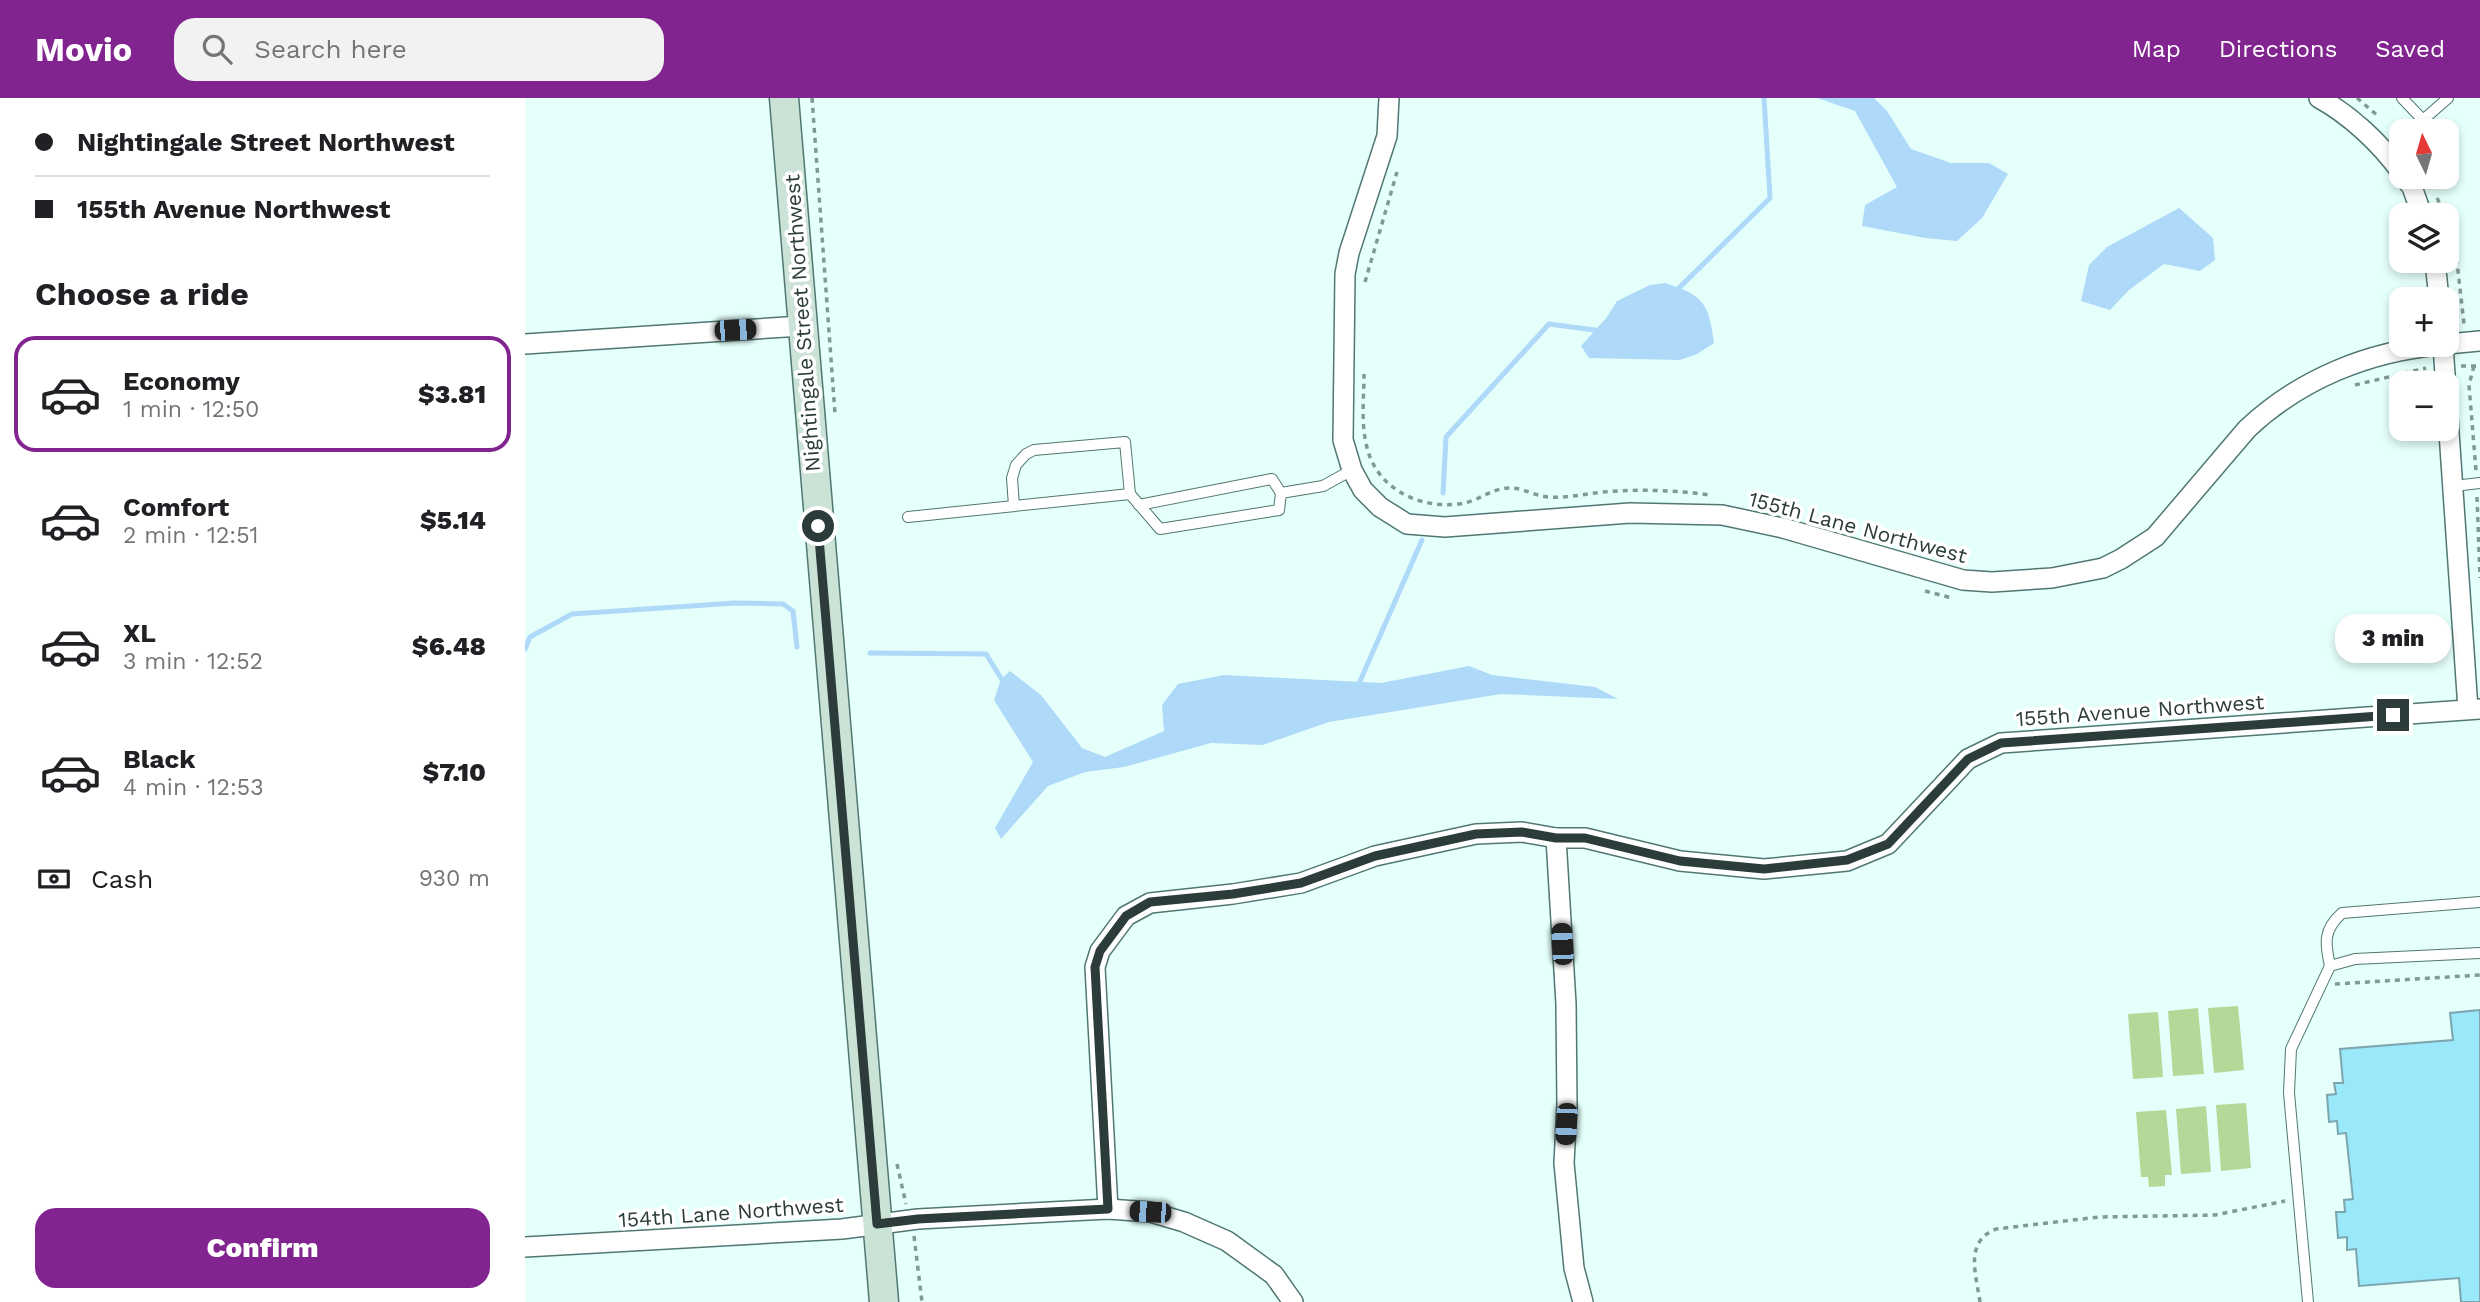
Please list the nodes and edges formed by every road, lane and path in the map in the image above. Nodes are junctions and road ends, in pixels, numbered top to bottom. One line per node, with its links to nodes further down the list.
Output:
1 (784, 98): 13 (street, Nightingale Street Northwest)
2 (1389, 98): 23 (street)
3 (2319, 98): 8 (street)
4 (2402, 98): 6 (lane)
5 (2448, 98): 7 (lane)
6 (2422, 119)
7 (2424, 119)
8 (2389, 145)
9 (1400, 161): 11 (path)
10 (2458, 273): 12 (path)
11 (1364, 289)
12 (2463, 317)
13 (802, 326): 16 (street); 46 (street, Nightingale Street Northwest)
14 (2480, 341): 15 (street, 155th Lane Northwest)
15 (2459, 343)
16 (525, 344)
17 (2389, 353): 23 (street, 155th Lane Northwest)
18 (2444, 357): 26 (street)
19 (1364, 365): 29 (path)
20 (2480, 366): 24 (path)
21 (2427, 368): 22 (path)
22 (2349, 387)
23 (1352, 470): 27 (lane)
24 (2476, 472)
25 (2480, 483): 26 (lane)
26 (2454, 486): 37 (street)
27 (1281, 493): 31 (lane); 31 (lane)
28 (1130, 494): 31 (lane); 32 (lane); 32 (lane)
29 (1711, 495)
30 (2477, 498): 34 (path)
31 (1139, 505)
32 (1014, 506): 33 (lane)
33 (908, 517)
34 (2480, 578)
35 (1922, 589): 36 (path)
36 (1954, 598)
37 (2474, 709): 38 (street, 155th Avenue Northwest)
38 (1556, 838): 45 (street, 155th Avenue Northwest); 52 (street)
39 (2480, 901): 41 (lane)
40 (2480, 953): 41 (lane)
41 (2330, 966): 43 (lane)
42 (2480, 975): 43 (path)
43 (2321, 985): 44 (lane)
44 (2299, 1198): 53 (path); 54 (lane)
45 (1108, 1209): 46 (street, 154th Lane Northwest); 51 (street, 154th Lane Northwest)
46 (877, 1224): 48 (street, 154th Lane Northwest); 49 (street, Nightingale Street Northwest)
47 (914, 1237): 50 (path)
48 (525, 1247)
49 (884, 1302)
50 (922, 1302)
51 (1293, 1302)
52 (1583, 1302)
53 (1979, 1302)
54 (2308, 1302)

